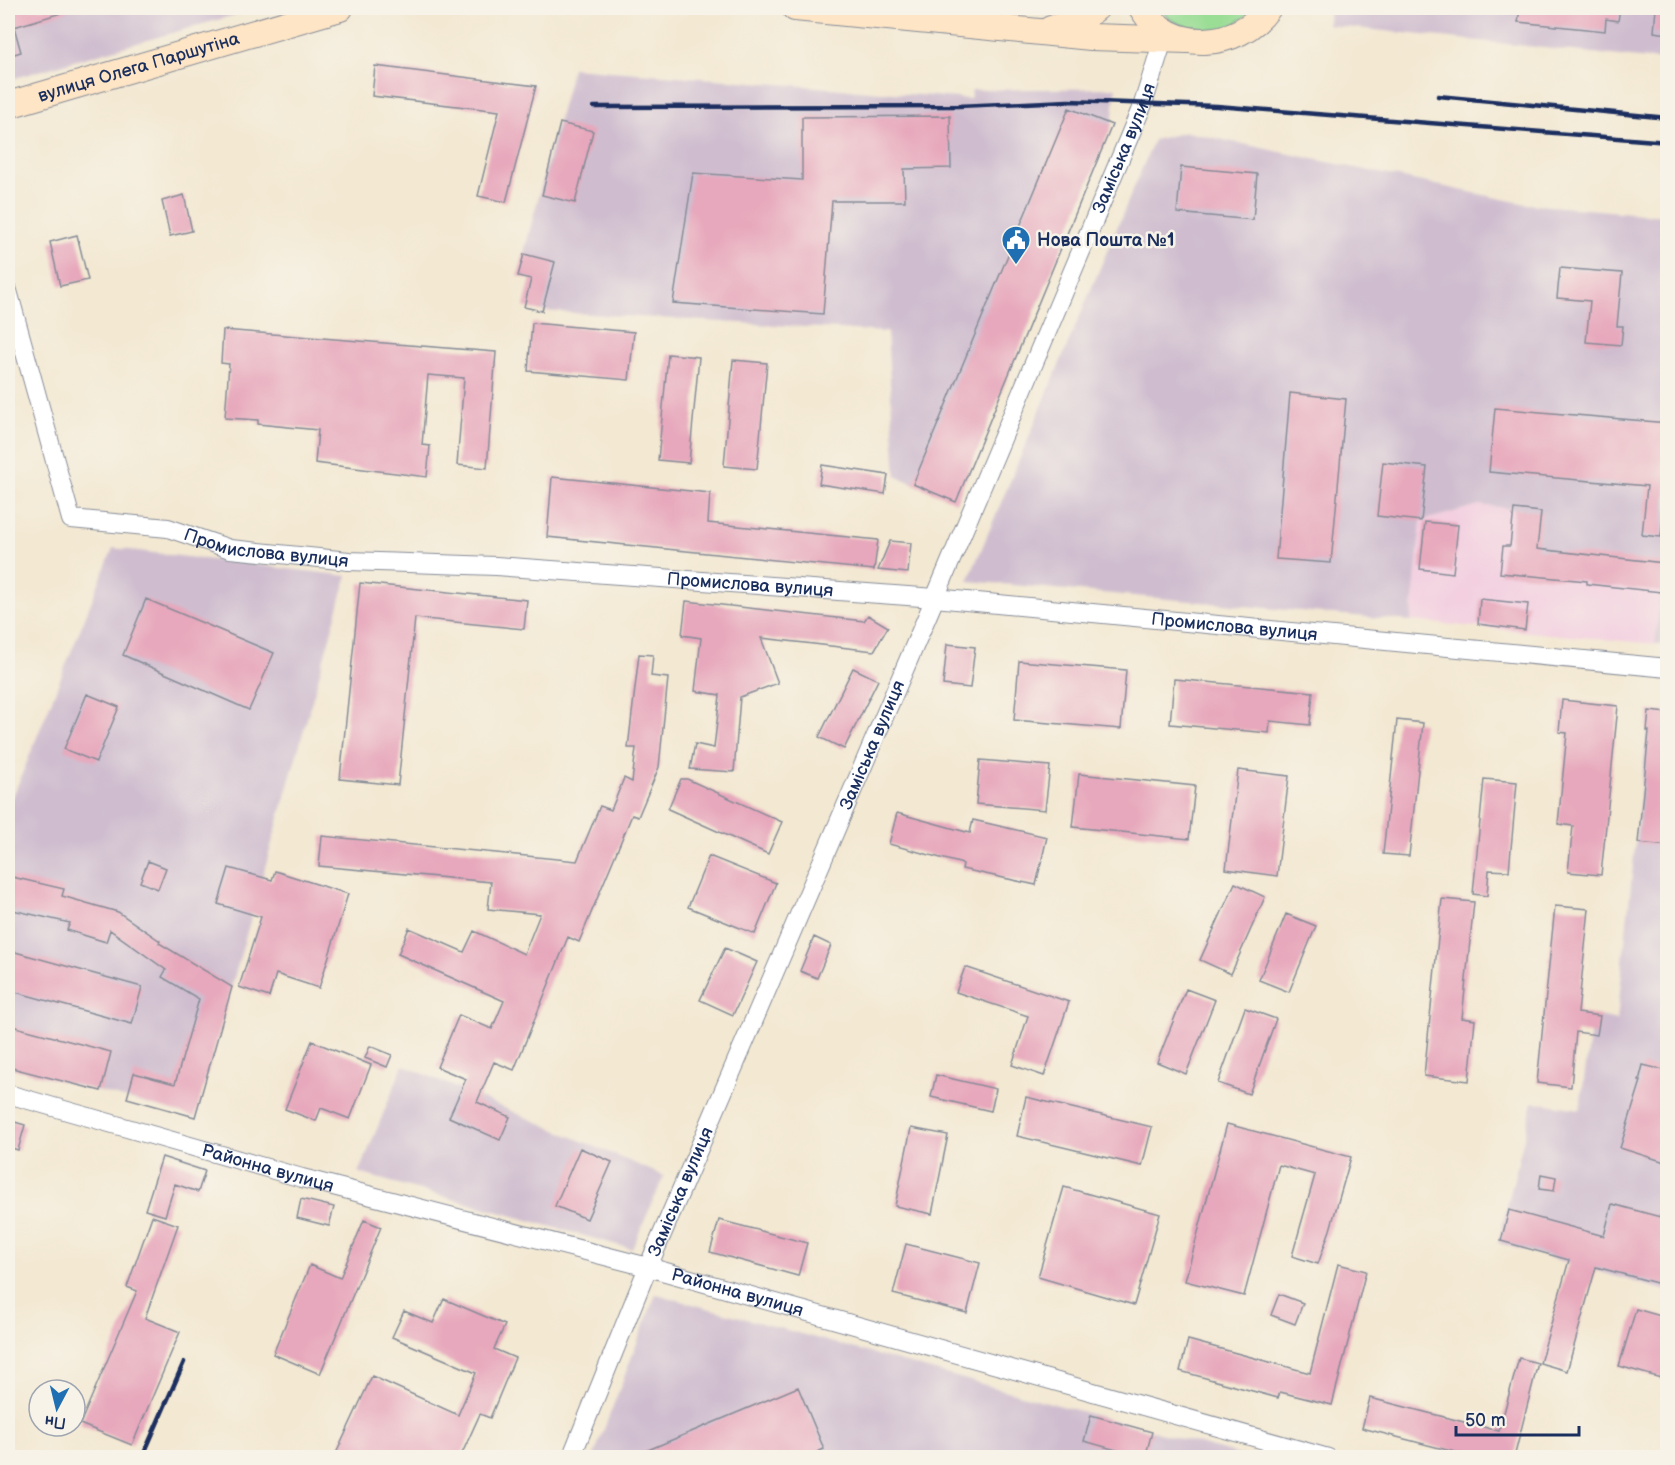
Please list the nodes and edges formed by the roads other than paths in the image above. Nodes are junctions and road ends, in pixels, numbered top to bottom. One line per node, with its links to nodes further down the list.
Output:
1 (340, 8): 8 (street, вулиця Олега Паршутіна)
2 (795, 8): 6 (street)
3 (1096, 8): 6 (street)
4 (1142, 8): 7 (street)
5 (1268, 8): 7 (street)
6 (1030, 32): 7 (street)
7 (1171, 37): 10 (street, Заміська вулиця)
8 (8, 105)
9 (8, 291): 10 (street, Промислова вулиця)
10 (935, 598): 11 (street, Промислова вулиця); 13 (street, Заміська вулиця)
11 (1668, 668)
12 (8, 1094): 13 (street, Районна вулиця)
13 (648, 1267): 14 (street, Заміська вулиця); 15 (street, Районна вулиця)
14 (571, 1458)
15 (1328, 1458)

